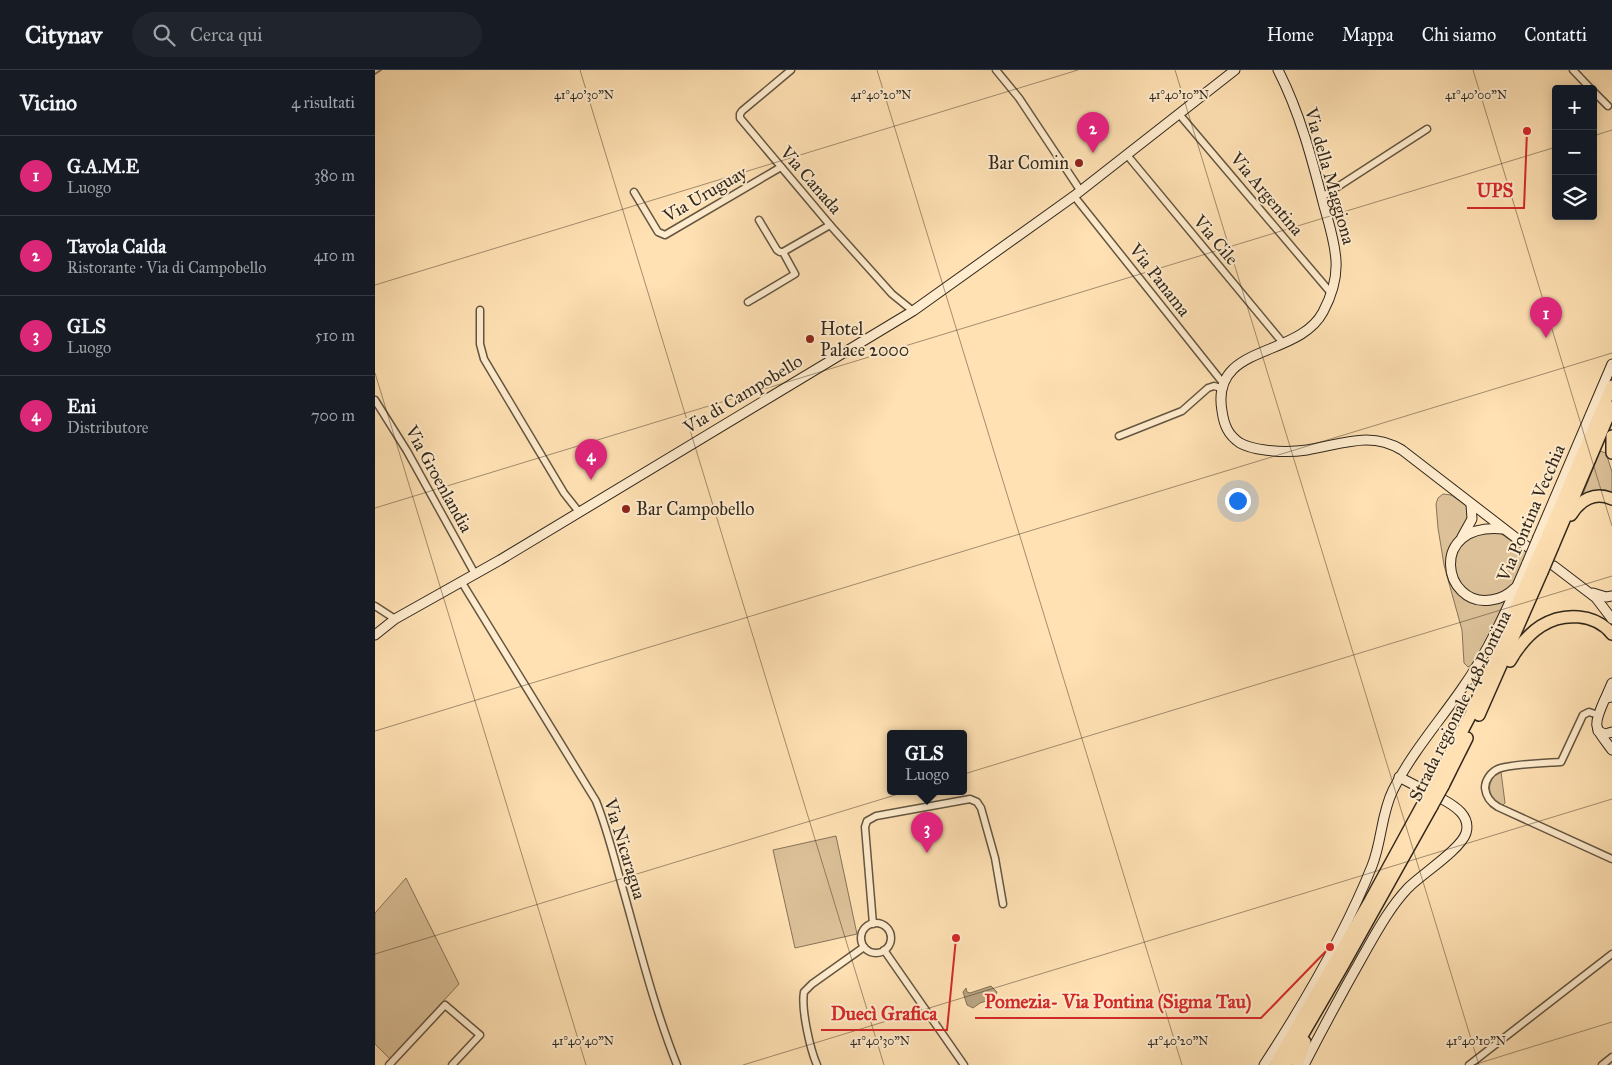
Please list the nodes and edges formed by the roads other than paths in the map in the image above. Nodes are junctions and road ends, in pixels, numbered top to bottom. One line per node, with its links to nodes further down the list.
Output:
1 (791, 70): 12 (street, Via Canada)
2 (996, 70): 14 (street, Via Panama)
3 (1235, 70): 9 (street, Via di Campobello)
4 (1573, 70): 6 (street)
5 (1281, 71): 15 (street, Via della Maggiona)
6 (1587, 85)
7 (1597, 95): 8 (street)
8 (1608, 106)
9 (1179, 114): 11 (street, Via di Campobello); 19 (street, Via Argentina)
10 (1427, 129): 15 (street)
11 (1127, 155): 14 (street, Via di Campobello); 23 (street, Via Cile)
12 (781, 167): 13 (street, Via Uruguay); 17 (street, Via Canada)
13 (634, 192)
14 (1077, 193): 22 (street, Via di Campobello); 25 (street, Via Panama)
15 (1322, 197): 19 (street, Via della Maggiona)
16 (759, 220): 18 (street)
17 (830, 224): 18 (street); 22 (street, Via Canada)
18 (783, 252): 20 (street)
19 (1331, 293): 23 (street, Via della Maggiona)
20 (748, 302)
21 (480, 310): 36 (street)
22 (913, 311): 36 (street, Via di Campobello)
23 (1283, 343): 25 (street, Via della Maggiona)
24 (1612, 364): 35 (street, Via Pontina Vecchia)
25 (1222, 385): 29 (street); 34 (street)
26 (1612, 386): 31 (highway, Strada regionale 148 Pontina)
27 (375, 400): 43 (street, Via Groenlandia)
28 (1612, 407): 39 (highway, Strada regionale 148 Pontina)
29 (1119, 436)
30 (1612, 436): 32 (highway)
31 (1584, 451): 35 (highway); 39 (highway, Strada regionale 148 Pontina)
32 (1612, 453)
33 (1612, 499): 39 (highway)
34 (1471, 504): 37 (street); 38 (street)
35 (1552, 505): 39 (street, Via Pontina Vecchia)
36 (579, 512): 43 (street, Via di Campobello)
37 (1503, 529): 38 (street); 40 (street)
38 (1462, 537): 45 (street)
39 (1549, 540): 42 (highway, Strada regionale 148 Pontina, bridge)
40 (1529, 548)
41 (1554, 566): 46 (street)
42 (1534, 567): 45 (street, Via Pontina Vecchia); 56 (highway, Strada regionale 148 Pontina); 61 (highway, Strada regionale 148 Pontina)
43 (475, 574): 44 (street, Via di Campobello)
44 (461, 582): 49 (street, Via di Campobello); 77 (street, Via Nicaragua)
45 (1517, 586): 60 (street, Via Pontina Vecchia)
46 (1588, 592): 47 (street); 50 (street)
47 (1612, 596)
48 (375, 606): 49 (street)
49 (395, 619): 52 (street, Via di Campobello)
50 (1612, 619)
51 (1612, 634): 56 (highway)
52 (375, 635)
53 (1612, 683): 54 (street)
54 (1609, 698): 55 (street)
55 (1598, 715): 57 (street); 65 (street)
56 (1478, 717): 61 (highway, Strada regionale 148 Pontina)
57 (1598, 731): 58 (street); 59 (street)
58 (1612, 732)
59 (1612, 750)
60 (1399, 777): 62 (street); 71 (street, Via Pontina Vecchia)
61 (1439, 784): 64 (highway, Strada regionale 148 Pontina, bridge)
62 (1424, 790)
63 (1442, 799): 82 (street)
64 (1428, 804): 72 (highway, Strada regionale 148 Pontina); 74 (highway)
65 (1612, 859)
66 (1003, 904): 67 (street)
67 (873, 924): 68 (street); 69 (street)
68 (864, 947): 69 (street); 78 (street)
69 (884, 950): 79 (street)
70 (1612, 954): 83 (street)
71 (1308, 993): 74 (highway); 80 (street, Via Pontina Vecchia)
72 (1317, 1010): 74 (highway); 81 (highway)
73 (1612, 1057): 84 (street)
74 (1280, 1062)
75 (389, 1065): 76 (street)
76 (452, 1065)
77 (677, 1065)
78 (817, 1065)
79 (964, 1065)
80 (1264, 1065)
81 (1297, 1065)
82 (1304, 1065)
83 (1469, 1065)
84 (1602, 1065)

